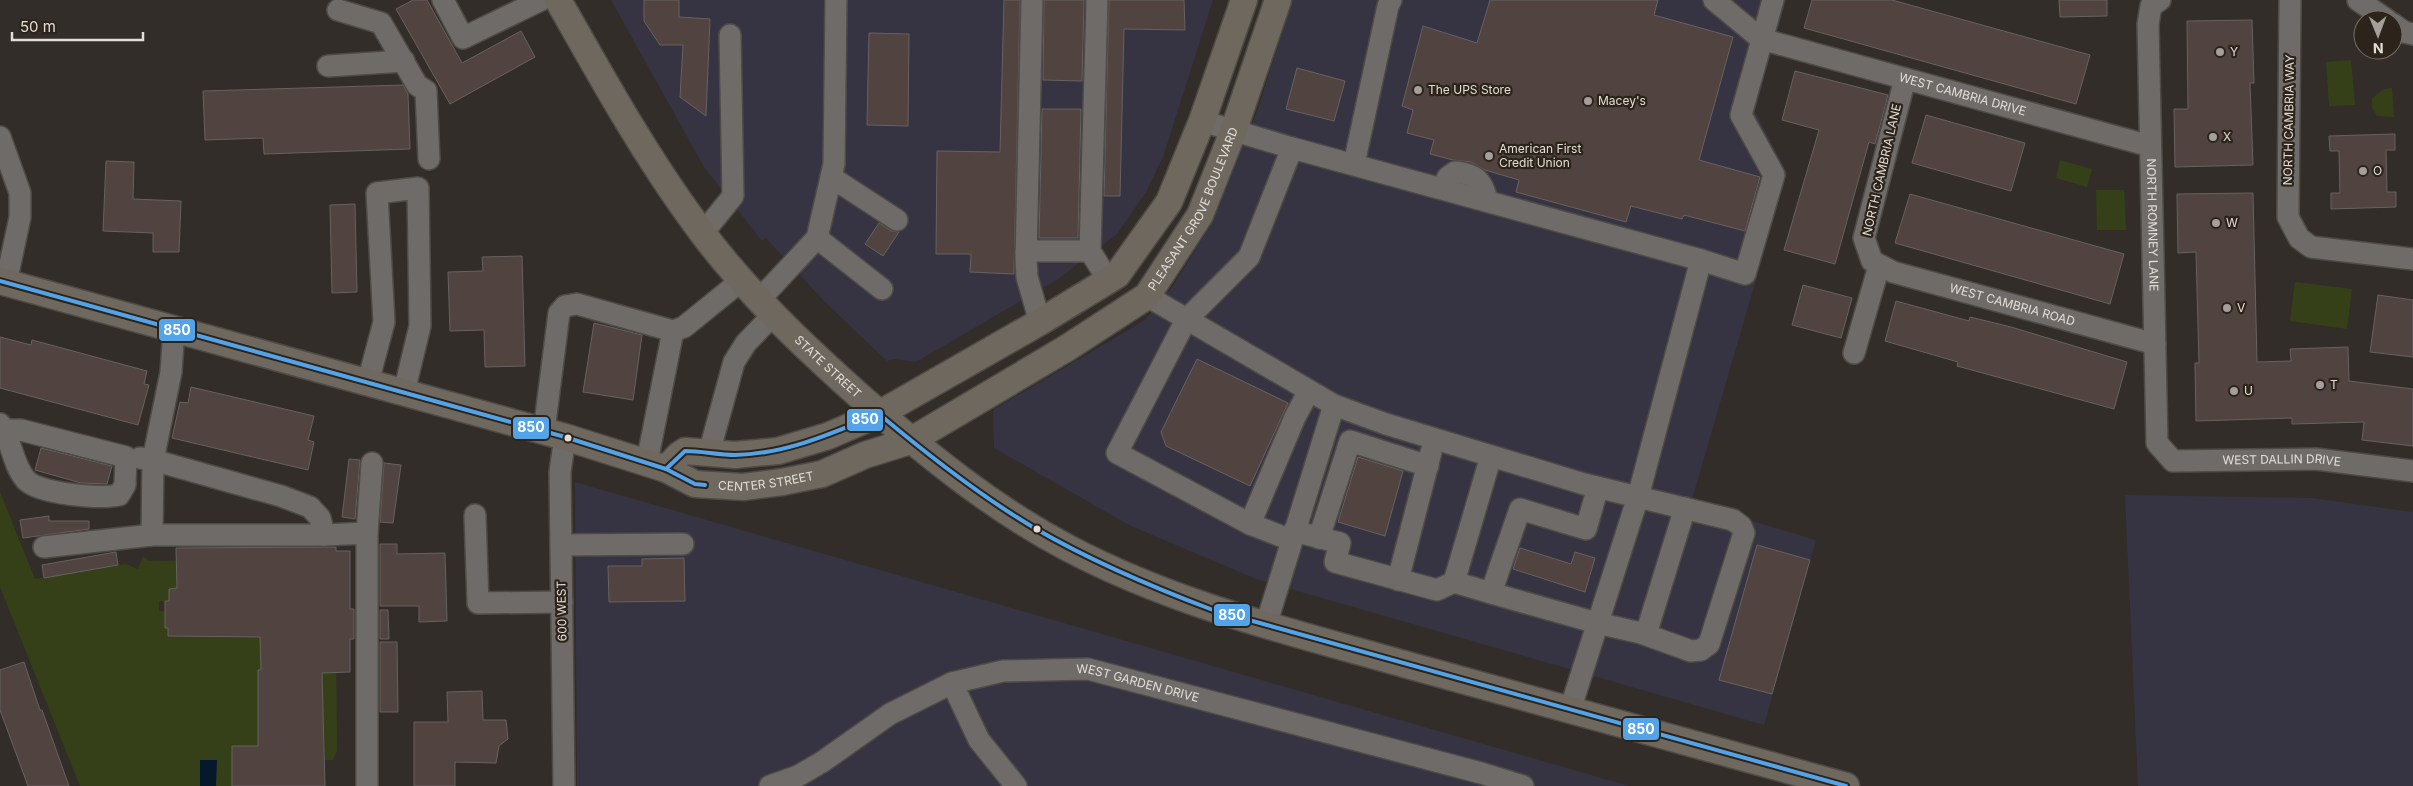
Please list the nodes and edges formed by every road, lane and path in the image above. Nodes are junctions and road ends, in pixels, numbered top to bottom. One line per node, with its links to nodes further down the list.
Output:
1 (443, 0): 2 (street)
2 (541, 0)
3 (558, 0): 31 (main road, STATE STREET)
4 (836, 0): 29 (street)
5 (1032, 0): 33 (street)
6 (1097, 0): 34 (street)
7 (1244, 0): 22 (main road, PLEASANT GROVE BOULEVARD)
8 (1278, 0): 23 (main road, PLEASANT GROVE BOULEVARD)
9 (1391, 0): 28 (street)
10 (1714, 0): 18 (street)
11 (1773, 0): 18 (street)
12 (2290, 0): 35 (street, NORTH CAMBRIA WAY)
13 (2358, 0): 16 (street)
14 (2155, 3): 25 (street, NORTH ROMNEY LANE)
15 (346, 5): 19 (street)
16 (2372, 10)
17 (730, 35): 31 (street)
18 (1768, 41): 21 (street, WEST CAMBRIA DRIVE); 36 (street)
19 (404, 61): 20 (street); 27 (street)
20 (328, 66)
21 (1905, 79): 25 (street, WEST CAMBRIA DRIVE); 37 (street, NORTH CAMBRIA LANE)
22 (1202, 121): 23 (street); 39 (main road, PLEASANT GROVE BOULEVARD)
23 (1233, 132): 26 (street); 42 (main road, PLEASANT GROVE BOULEVARD)
24 (0, 137): 40 (street)
25 (2150, 146): 48 (street, NORTH ROMNEY LANE)
26 (1292, 148): 28 (street); 44 (street)
27 (429, 159)
28 (1354, 164): 36 (street)
29 (831, 177): 30 (street); 32 (street)
30 (897, 220)
31 (704, 234): 38 (main road, STATE STREET)
32 (817, 238): 41 (street); 43 (street)
33 (1026, 251): 34 (street); 45 (street)
34 (1090, 251): 39 (street)
35 (2413, 259)
36 (1701, 260): 69 (street)
37 (1876, 264): 48 (street, WEST CAMBRIA ROAD); 49 (street)
38 (742, 280): 43 (main road, STATE STREET); 47 (street)
39 (1108, 280): 45 (main road, PLEASANT GROVE BOULEVARD)
40 (3, 282): 46 (main road, CENTER STREET)
41 (882, 289)
42 (1147, 296): 44 (street); 58 (main road, PLEASANT GROVE BOULEVARD)
43 (767, 307): 54 (main road, STATE STREET); 60 (street)
44 (1186, 320): 51 (street); 72 (street)
45 (1040, 322): 54 (main road, PLEASANT GROVE BOULEVARD)
46 (174, 329): 50 (main road, CENTER STREET); 63 (street)
47 (673, 331): 56 (street, 600 WEST); 65 (street)
48 (2155, 344): 59 (street, NORTH ROMNEY LANE)
49 (1854, 353)
50 (368, 382): 52 (main road, CENTER STREET); 52 (street)
51 (1309, 391): 53 (street); 72 (street)
52 (404, 392): 56 (main road, CENTER STREET)
53 (1334, 405): 57 (street); 76 (street)
54 (879, 414): 58 (main road, STATE STREET); 60 (main road)
55 (3, 427): 62 (street); 62 (street)
56 (555, 434): 65 (main road, CENTER STREET); 78 (street, 600 WEST)
57 (1435, 439): 61 (street); 66 (street)
58 (910, 441): 65 (main road, CENTER STREET); 86 (main road, STATE STREET)
59 (2157, 444): 67 (street, WEST DALLIN DRIVE)
60 (709, 453): 65 (main road)
61 (1491, 456): 68 (street); 82 (street)
62 (126, 457): 63 (street)
63 (153, 460): 74 (street); 75 (street)
64 (372, 463): 73 (street)
65 (656, 465)
66 (1428, 466): 77 (street); 81 (street)
67 (2413, 471)
68 (1598, 487): 69 (street); 83 (street)
69 (1638, 497): 70 (street); 85 (street)
70 (1685, 508): 87 (street); 87 (street)
71 (475, 515): 84 (street)
72 (1250, 524): 76 (street)
73 (368, 533): 75 (street); 92 (street)
74 (152, 535): 75 (street); 80 (street)
75 (324, 535)
76 (1292, 535): 77 (street); 86 (street)
77 (1319, 538): 81 (street)
78 (561, 544): 79 (street); 84 (street, 600 WEST)
79 (683, 544)
80 (44, 547)
81 (1398, 580): 82 (street)
82 (1454, 582): 83 (street)
83 (1491, 593): 85 (street)
84 (562, 602): 93 (street, 600 WEST)
85 (1597, 623): 87 (street); 89 (street)
86 (1266, 625): 89 (main road, STATE STREET)
87 (1646, 634)
88 (952, 684): 90 (street, WEST GARDEN DRIVE); 91 (street, WEST GARDEN DRIVE); 95 (street)
89 (1570, 710): 97 (main road, STATE STREET)
90 (813, 778): 94 (street, WEST GARDEN DRIVE)
91 (1481, 779): 96 (street, WEST GARDEN DRIVE)
92 (367, 786)
93 (564, 786)
94 (770, 786)
95 (1016, 786)
96 (1523, 786)
97 (1846, 786)

